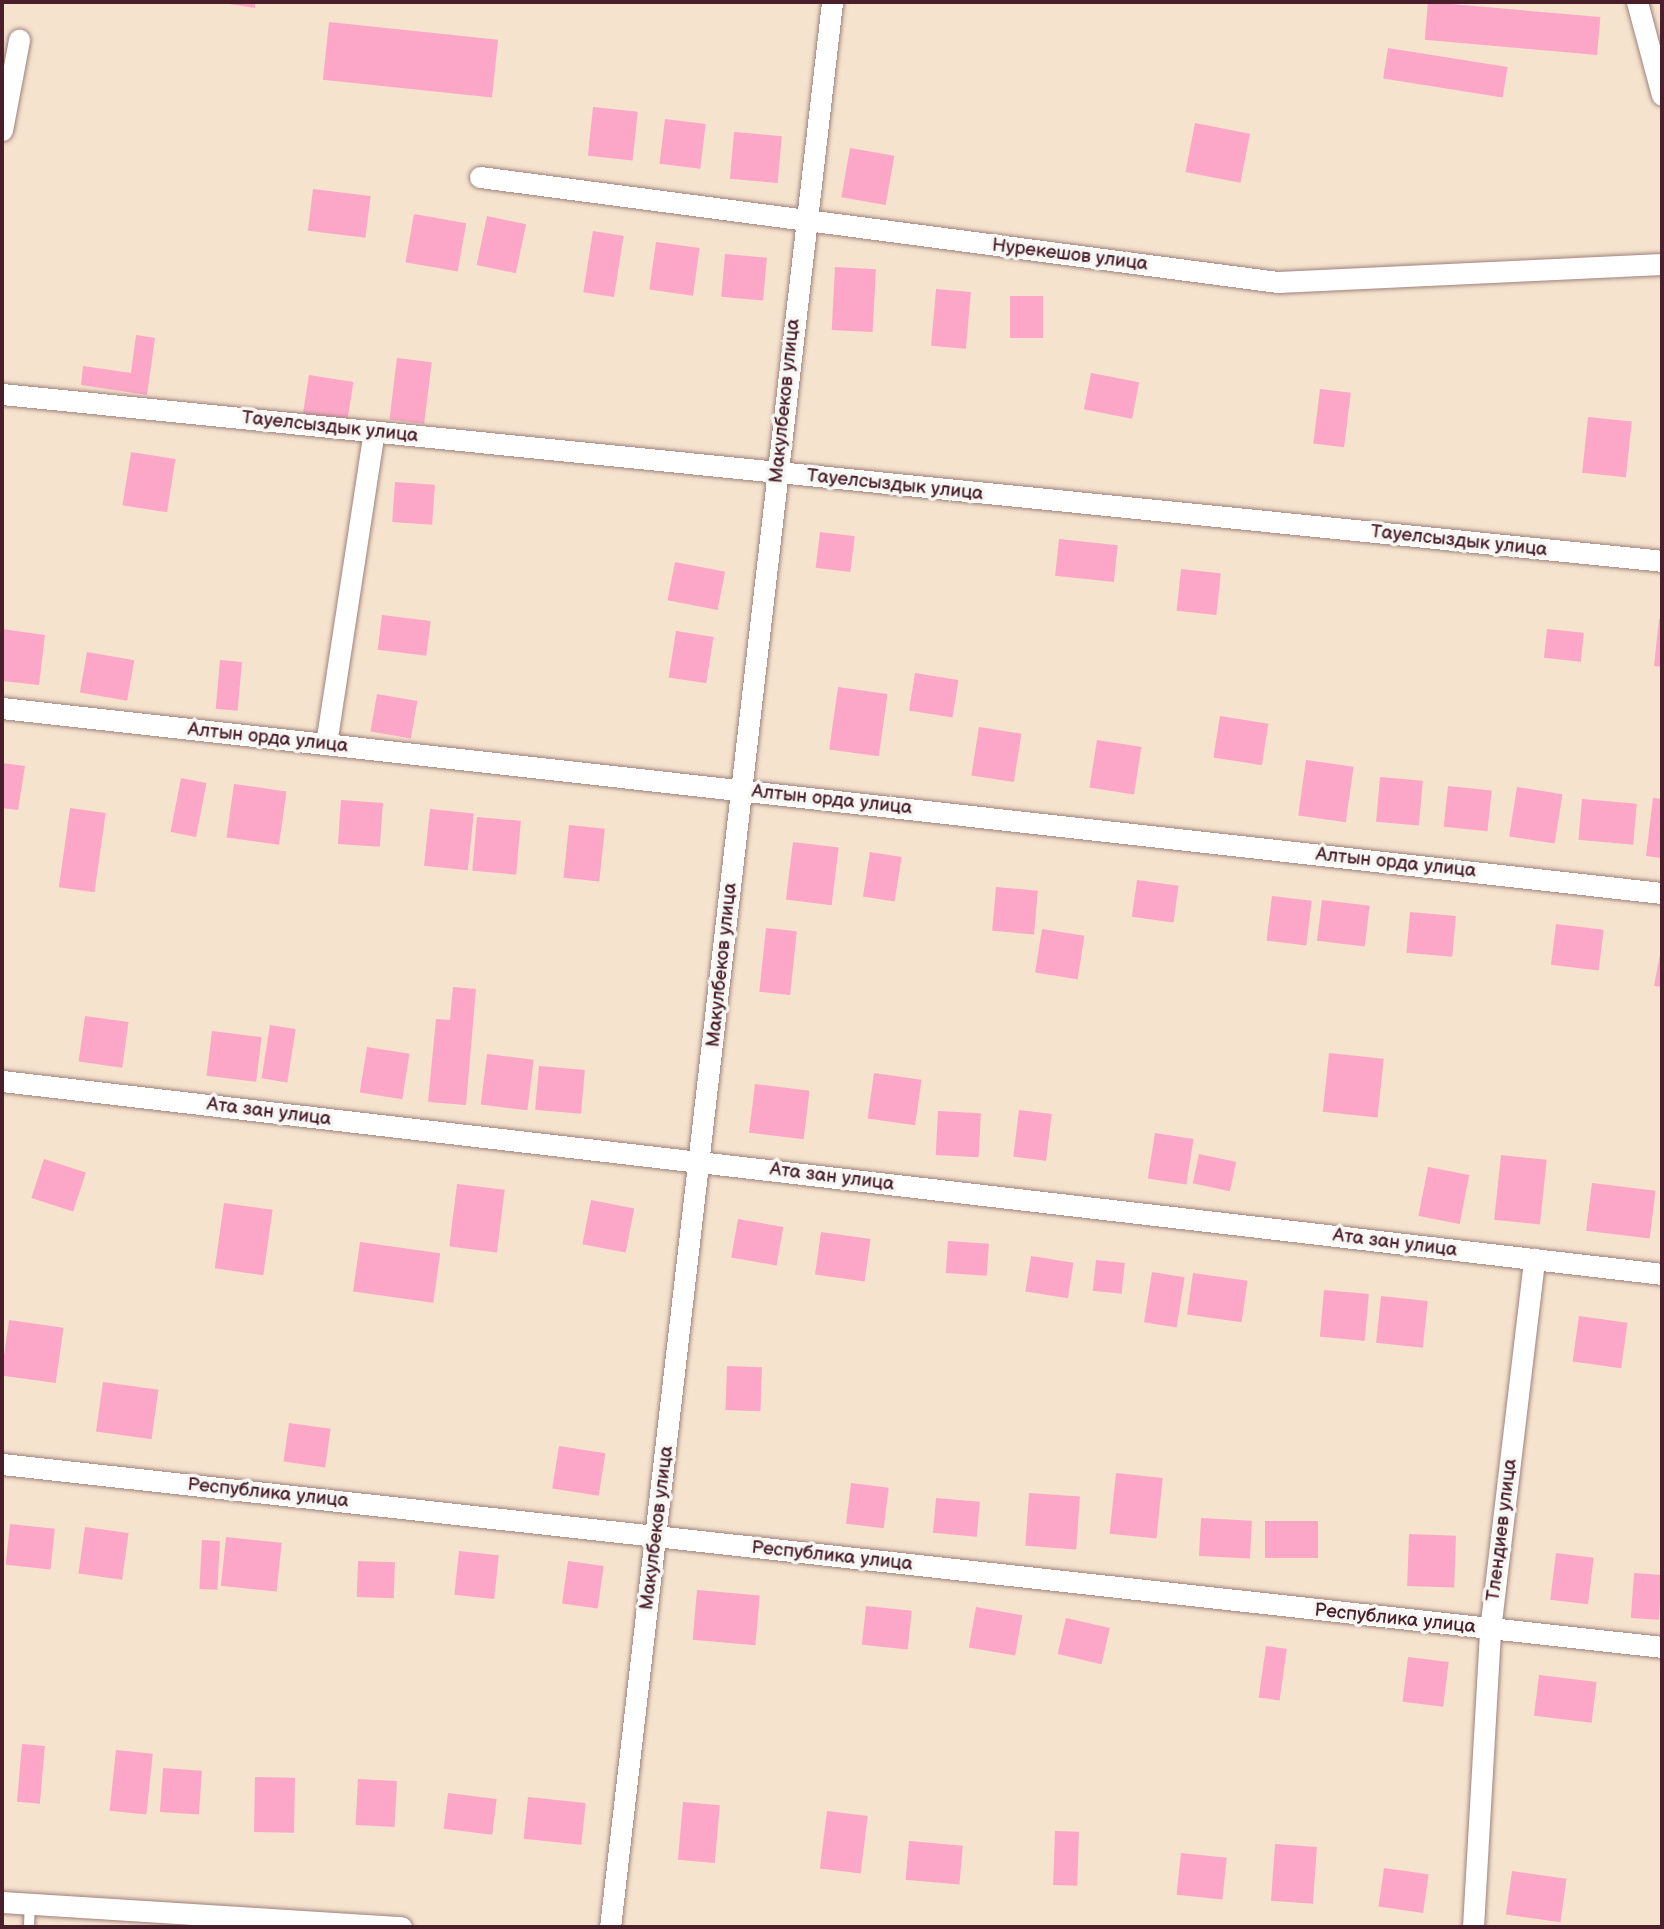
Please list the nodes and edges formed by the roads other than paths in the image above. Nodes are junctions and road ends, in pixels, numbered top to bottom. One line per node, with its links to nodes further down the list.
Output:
1 (832, 2): 7 (street, Макулбеков улица)
2 (1637, 2): 4 (street)
3 (19, 40): 5 (street)
4 (1662, 95)
5 (2, 130)
6 (480, 177): 7 (street, Нурекешов улица)
7 (806, 220): 8 (street, Нурекешов улица); 11 (street, Макулбеков улица)
8 (1662, 264)
9 (2, 394): 10 (street, Тауелсыздык улица)
10 (374, 432): 11 (street, Тауелсыздык улица); 14 (street)
11 (777, 473): 12 (street, Тауелсыздык улица); 15 (street, Макулбеков улица)
12 (1662, 561)
13 (2, 708): 14 (street, Алтын орда улица)
14 (326, 744): 15 (street, Алтын орда улица)
15 (741, 790): 16 (street, Алтын орда улица); 18 (street, Макулбеков улица)
16 (1662, 893)
17 (2, 1081): 18 (street, Ата зан улица)
18 (699, 1162): 19 (street, Ата зан улица); 22 (street, Макулбеков улица)
19 (1534, 1259): 20 (street, Ата зан улица); 23 (street, Тлендиев улица)
20 (1662, 1274)
21 (2, 1464): 22 (street, Республика улица)
22 (656, 1536): 23 (street, Республика улица); 29 (street, Макулбеков улица)
23 (1490, 1630): 24 (street, Республика улица); 30 (street, Тлендиев улица)
24 (1662, 1647)
25 (2, 1902): 26 (street)
26 (30, 1904): 27 (lane); 28 (street)
27 (29, 1927)
28 (401, 1927)
29 (610, 1927)
30 (1473, 1927)

